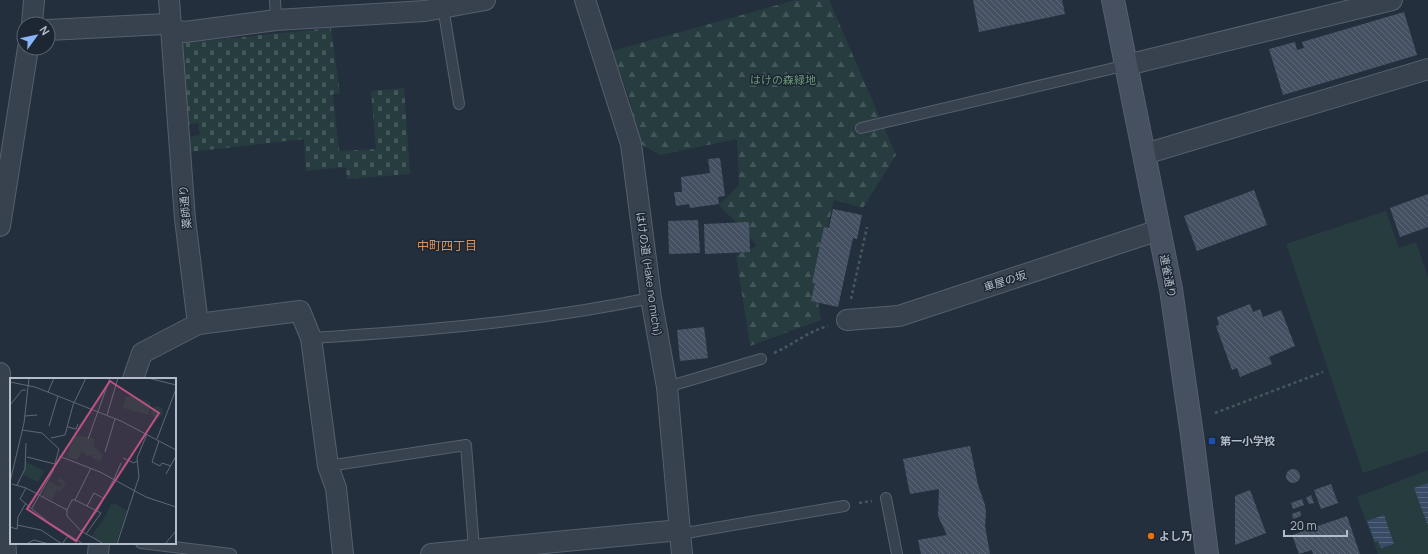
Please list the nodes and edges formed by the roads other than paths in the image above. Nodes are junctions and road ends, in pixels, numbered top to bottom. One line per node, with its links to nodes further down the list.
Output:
1 (34, 0): 9 (street)
2 (169, 0): 11 (street, 薬師通り)
3 (275, 0): 10 (lane)
4 (485, 0): 8 (street)
5 (585, 0): 21 (street, はけの道 (Hake no michi))
6 (1113, 0): 14 (main road, 連雀通り)
7 (1392, 0): 14 (street)
8 (443, 8): 10 (street); 16 (lane)
9 (33, 16)
10 (276, 20): 11 (street)
11 (171, 28): 12 (street); 23 (street, 薬師通り)
12 (56, 30)
13 (27, 56): 19 (street)
14 (1127, 65): 17 (lane); 18 (main road, 連雀通り)
15 (1428, 69): 18 (street)
16 (458, 104)
17 (861, 128)
18 (1145, 154): 20 (main road, 連雀通り)
19 (0, 226)
20 (1160, 230): 22 (street, 車屋の坂); 44 (main road, 連雀通り)
21 (651, 298): 24 (lane); 28 (street, はけの道 (Hake no michi))
22 (847, 320)
23 (198, 324): 24 (street); 27 (street)
24 (311, 338): 30 (street)
25 (761, 359): 28 (lane)
26 (0, 373): 29 (street)
27 (133, 378)
28 (667, 387): 33 (street, はけの道 (Hake no michi))
29 (0, 466): 37 (street)
30 (328, 466): 36 (lane); 40 (street)
31 (886, 498): 43 (lane)
32 (844, 506): 33 (lane)
33 (680, 532): 36 (street); 42 (street, はけの道 (Hake no michi))
34 (99, 544): 38 (street)
35 (149, 544): 39 (lane)
36 (474, 549): 41 (street)
37 (6, 554)
38 (98, 554)
39 (231, 554)
40 (343, 554)
41 (431, 554)
42 (682, 554)
43 (897, 554)
44 (1207, 554)

